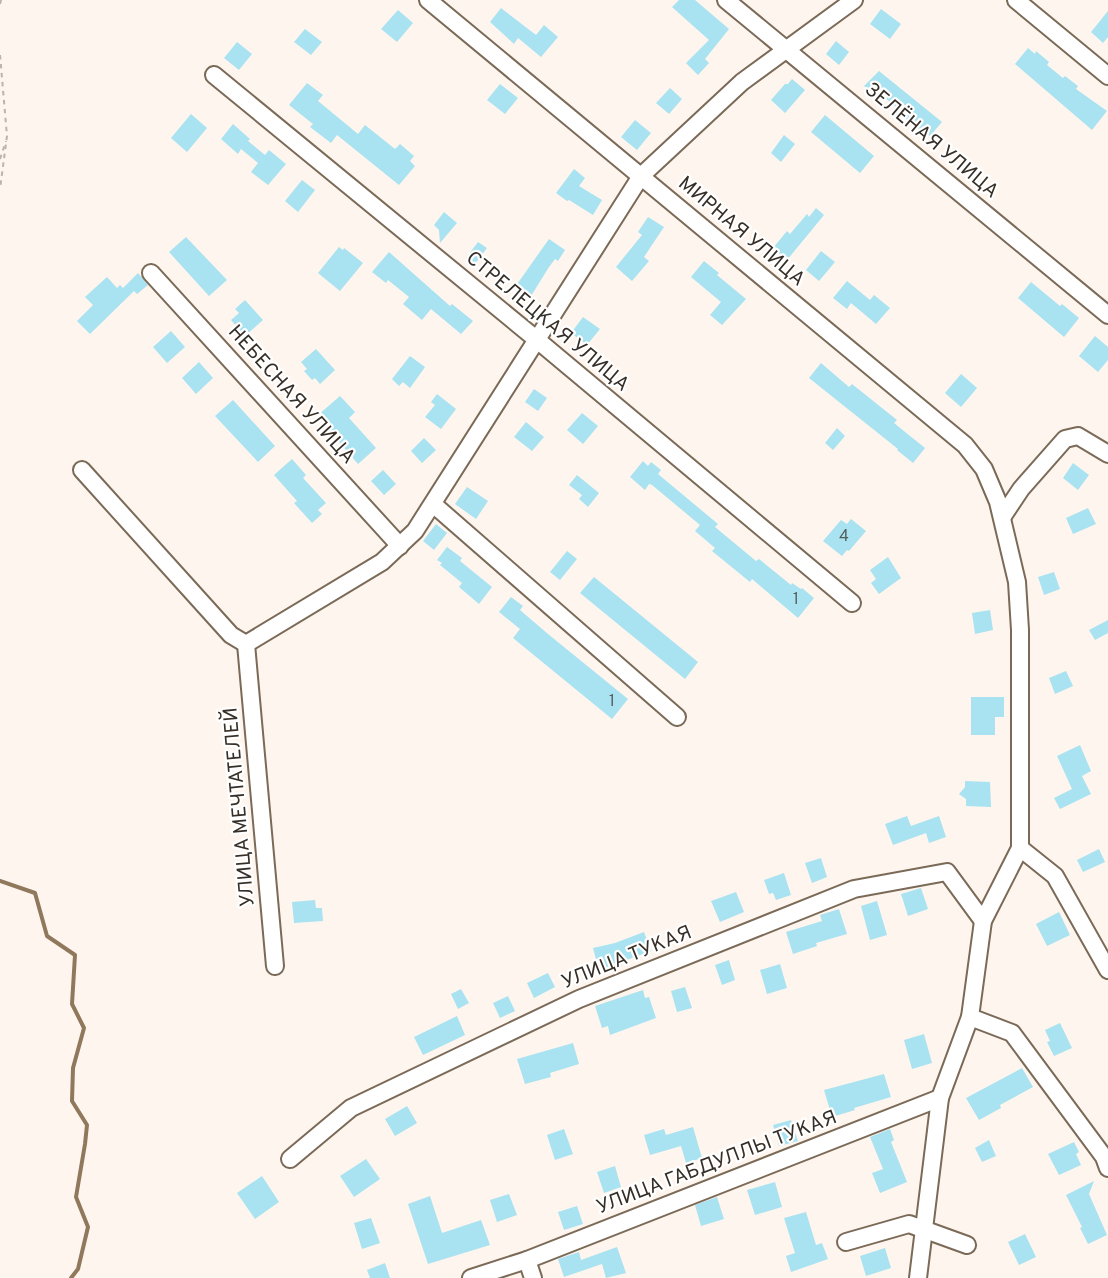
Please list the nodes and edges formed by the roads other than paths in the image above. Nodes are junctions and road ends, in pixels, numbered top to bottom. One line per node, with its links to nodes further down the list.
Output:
1 (428, 0): 8 (street, МИРНАЯ УЛИЦА)
2 (726, 0): 5 (street, ЗЕЛЁНАЯ УЛИЦА)
3 (854, 0): 5 (street)
4 (1016, 0): 7 (street)
5 (787, 50): 8 (street); 10 (street, ЗЕЛЁНАЯ УЛИЦА)
6 (214, 75): 11 (street, СТРЕЛЕЦКАЯ УЛИЦА)
7 (1108, 76)
8 (641, 176): 11 (street); 15 (street, МИРНАЯ УЛИЦА)
9 (151, 273): 16 (street, НЕБЕСНАЯ УЛИЦА)
10 (1108, 315)
11 (536, 339): 14 (street); 17 (street, СТРЕЛЕЦКАЯ УЛИЦА)
12 (1108, 454): 15 (street)
13 (82, 470): 18 (street)
14 (434, 504): 16 (street); 19 (street)
15 (1003, 516): 20 (street, МИРНАЯ УЛИЦА)
16 (400, 546): 18 (street)
17 (852, 603)
18 (246, 644): 22 (street, УЛИЦА МЕЧТАТЕЛЕЙ)
19 (677, 717)
20 (1020, 848): 21 (street); 23 (street)
21 (983, 921): 24 (street); 26 (street, УЛИЦА ТУКАЯ)
22 (275, 966)
23 (1108, 970)
24 (970, 1017): 25 (street); 27 (street)
25 (940, 1098): 28 (street); 31 (street, УЛИЦА ГАБДУЛЛЫ ТУКАЯ)
26 (290, 1159)
27 (1108, 1168)
28 (922, 1228): 29 (street); 30 (street); 34 (street)
29 (846, 1242)
30 (967, 1245)
31 (527, 1260): 32 (street, УЛИЦА ГАБДУЛЛЫ ТУКАЯ); 33 (street)
32 (471, 1278)
33 (533, 1278)
34 (918, 1278)

